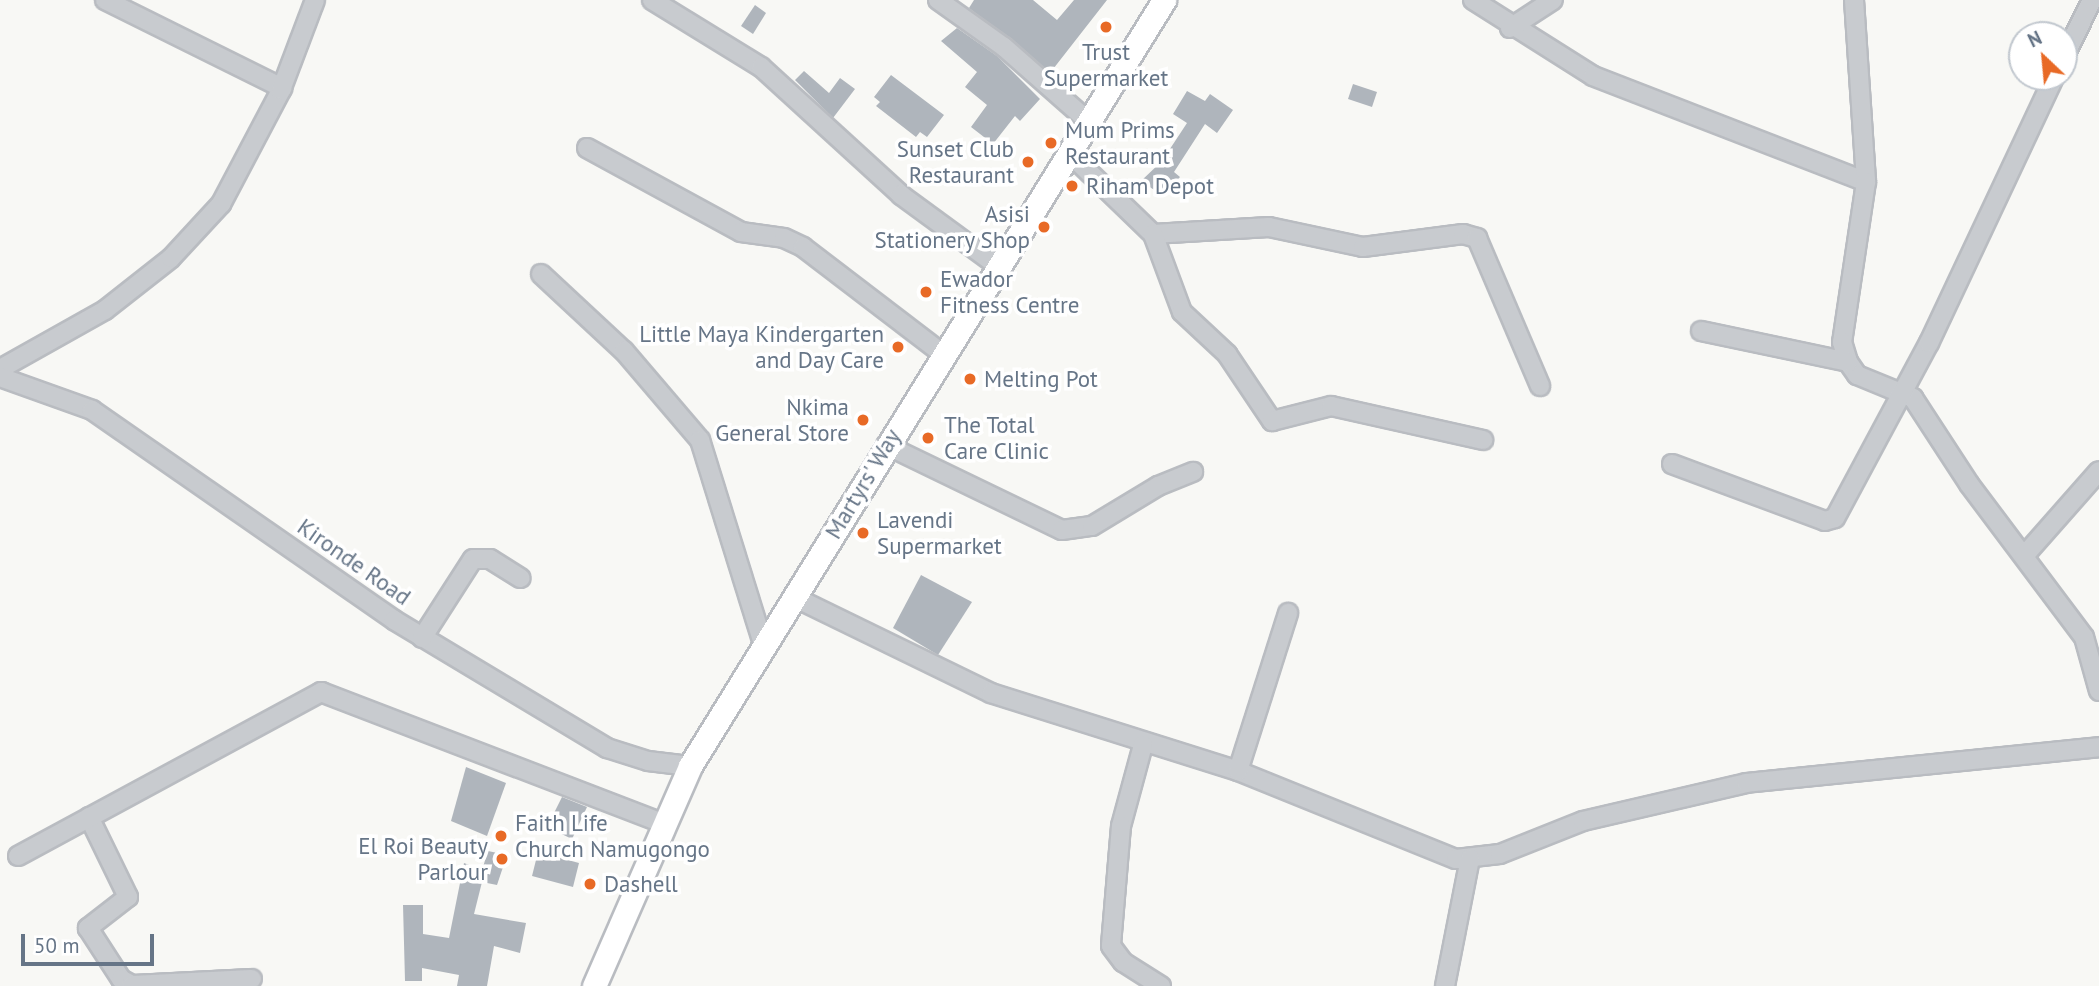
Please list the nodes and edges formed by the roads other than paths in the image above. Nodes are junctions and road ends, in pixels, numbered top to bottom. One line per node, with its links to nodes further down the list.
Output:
1 (105, 0): 12 (street)
2 (314, 0): 12 (street)
3 (652, 0): 19 (street)
4 (938, 0): 14 (street)
5 (1164, 0): 14 (main road, Martyrs' Way)
6 (1473, 0): 10 (street)
7 (1553, 0): 10 (street)
8 (1854, 0): 17 (street)
9 (2092, 0): 11 (street)
10 (1510, 27): 17 (street)
11 (2078, 28)
12 (282, 88): 24 (street)
13 (2047, 91): 27 (street)
14 (1088, 121): 16 (main road, Martyrs' Way)
15 (587, 148): 22 (street)
16 (1068, 152): 18 (street); 19 (main road, Martyrs' Way)
17 (1866, 182): 23 (street)
18 (1153, 234): 26 (street); 28 (street)
19 (998, 266): 22 (main road, Martyrs' Way)
20 (541, 274): 39 (street)
21 (1701, 331): 23 (street)
22 (943, 354): 29 (main road, Martyrs' Way)
23 (1847, 362): 27 (street)
24 (0, 369)
25 (0, 377): 37 (street, Kironde Road)
26 (1540, 386)
27 (1903, 390): 30 (street); 33 (street)
28 (1483, 440)
29 (886, 445): 32 (street); 35 (main road, Martyrs' Way)
30 (1672, 464)
31 (2099, 471): 33 (street)
32 (1193, 472)
33 (2024, 555): 38 (street)
34 (520, 579): 37 (street)
35 (794, 597): 39 (main road, Martyrs' Way); 41 (street)
36 (1288, 613): 44 (street)
37 (422, 638): 43 (street, Kironde Road)
38 (2093, 640): 40 (street)
39 (763, 644): 43 (main road, Martyrs' Way)
40 (2099, 691)
41 (1143, 745): 44 (street); 51 (street)
42 (2099, 747): 48 (street)
43 (690, 766): 46 (main road, Martyrs' Way)
44 (1238, 771): 48 (street)
45 (89, 817): 46 (street); 47 (street); 49 (street)
46 (664, 824): 50 (main road, Martyrs' Way)
47 (18, 856)
48 (1470, 858): 52 (street)
49 (252, 979)
50 (594, 986)
51 (1161, 986)
52 (1445, 986)

